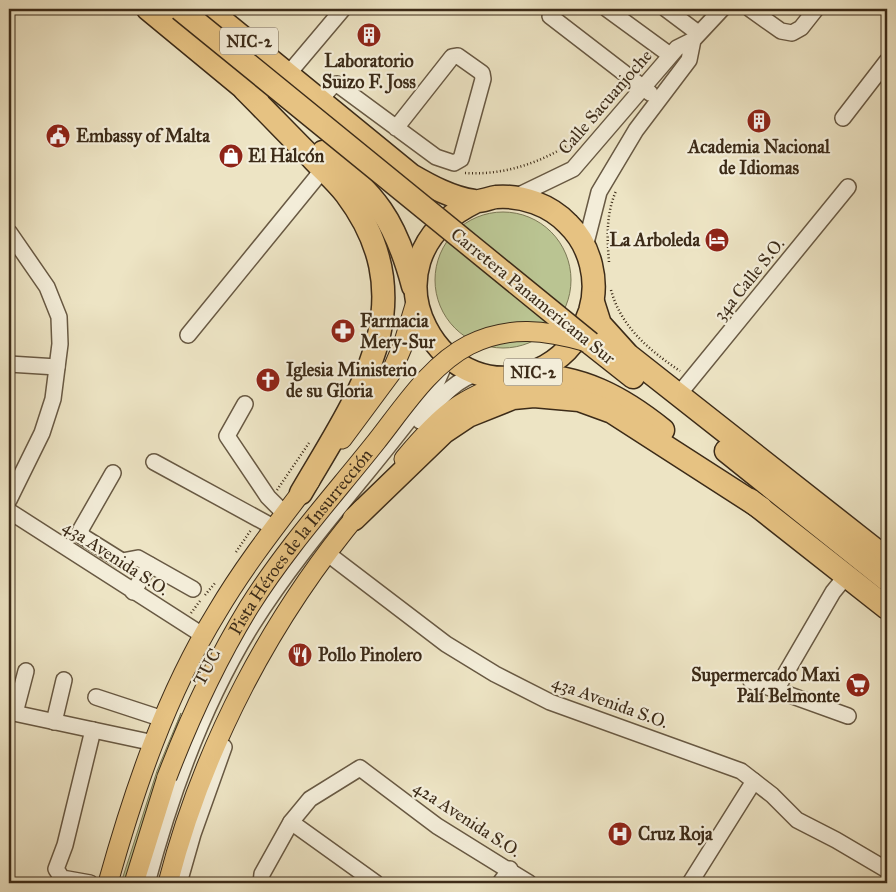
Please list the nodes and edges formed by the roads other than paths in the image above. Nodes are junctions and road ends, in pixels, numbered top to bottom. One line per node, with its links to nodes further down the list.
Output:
1 (148, 9): 22 (highway, NIC-2)
2 (180, 9): 31 (highway, Carretera Panamericana Sur / NIC-2, bridge)
3 (208, 9): 14 (highway, Carretera Panamericana Sur / NIC-2)
4 (343, 9): 14 (street)
5 (607, 9): 12 (street)
6 (666, 9): 11 (street)
7 (722, 9): 11 (street, Calle Sacuanjoche)
8 (750, 9): 9 (street)
9 (816, 9)
10 (550, 16): 15 (street)
11 (695, 36): 12 (street, Calle Sacuanjoche); 17 (street)
12 (670, 55): 15 (street, Calle Sacuanjoche)
13 (887, 61): 19 (street)
14 (289, 73): 16 (highway, Carretera Panamericana Sur / NIC-2)
15 (643, 87): 17 (street); 24 (street, Calle Sacuanjoche)
16 (321, 99): 18 (street); 21 (highway, Carretera Panamericana Sur / NIC-2)
17 (659, 101): 27 (street)
18 (376, 114): 20 (street); 21 (street)
19 (842, 118)
20 (396, 128): 20 (street)
21 (359, 131): 25 (highway, Carretera Panamericana Sur / NIC-2)
22 (325, 163): 28 (highway, NIC-2); 30 (street); 42 (highway)
23 (848, 187): 37 (street, 34a Calle S.O.)
24 (515, 197): 25 (highway, NIC-2); 27 (highway, NIC-2)
25 (475, 202): 28 (highway, NIC-2)
26 (9, 232): 34 (street)
27 (585, 247): 29 (highway, NIC-2)
28 (416, 298): 32 (highway, NIC-2); 42 (main road, Pista Héroes de la Insurrección)
29 (593, 302): 36 (highway, NIC-2); 37 (highway, Carretera Panamericana Sur / NIC-2)
30 (188, 335)
31 (590, 343): 48 (highway, Carretera Panamericana Sur / NIC-2); 74 (main road, Pista Héroes de la Insurrección, bridge)
32 (437, 346): 35 (highway, NIC-2); 75 (street, TUC)
33 (9, 364): 34 (street)
34 (57, 367): 41 (street)
35 (480, 373): 36 (highway, NIC-2); 76 (street, TUC)
36 (526, 375): 43 (highway, Carretera Panamericana Sur / NIC-2); 45 (main road, Pista Héroes de la Insurrección)
37 (679, 394): 48 (highway, Carretera Panamericana Sur / NIC-2)
38 (245, 404): 46 (street)
39 (154, 462): 46 (street)
40 (113, 473): 49 (street)
41 (10, 490)
42 (301, 493): 46 (main road, Pista Héroes de la Insurrección)
43 (761, 508): 45 (highway); 50 (highway, Carretera Panamericana Sur / NIC-2)
44 (9, 511): 52 (street, 43a Avenida S.O.)
45 (354, 519): 47 (main road, Pista Héroes de la Insurrección)
46 (280, 521): 54 (main road, Pista Héroes de la Insurrección)
47 (328, 554): 55 (main road, Pista Héroes de la Insurrección); 67 (street, 43a Avenida S.O.)
48 (887, 564)
49 (150, 565): 51 (street); 52 (street)
50 (846, 576): 53 (highway, Carretera Panamericana Sur / NIC-2); 59 (street)
51 (193, 589)
52 (133, 592): 54 (street, 43a Avenida S.O.)
53 (887, 608)
54 (204, 636): 63 (main road, Pista Héroes de la Insurrección)
55 (270, 640): 77 (main road, Pista Héroes de la Insurrección); 78 (street, Pista Héroes de la Insurrección)
56 (26, 671): 61 (street)
57 (64, 680): 64 (street)
58 (751, 682): 59 (street)
59 (776, 690): 62 (street)
60 (96, 697): 63 (street)
61 (12, 712): 64 (street)
62 (848, 716)
63 (163, 719): 66 (main road, Pista Héroes de la Insurrección)
64 (54, 722): 65 (street)
65 (93, 730): 66 (street); 71 (street)
66 (154, 743): 73 (main road, Pista Héroes de la Insurrección)
67 (754, 781): 70 (street, 43a Avenida S.O.); 83 (street)
68 (291, 822): 69 (street, 42a Avenida S.O.); 79 (street); 80 (street)
69 (510, 869): 81 (street); 82 (street, 42a Avenida S.O.)
70 (887, 870)
71 (61, 881): 72 (street)
72 (90, 883)
73 (108, 883)
74 (134, 883)
75 (147, 883)
76 (155, 883)
77 (168, 883)
78 (180, 883)
79 (262, 883)
80 (376, 883)
81 (500, 883)
82 (529, 883)
83 (690, 883)

